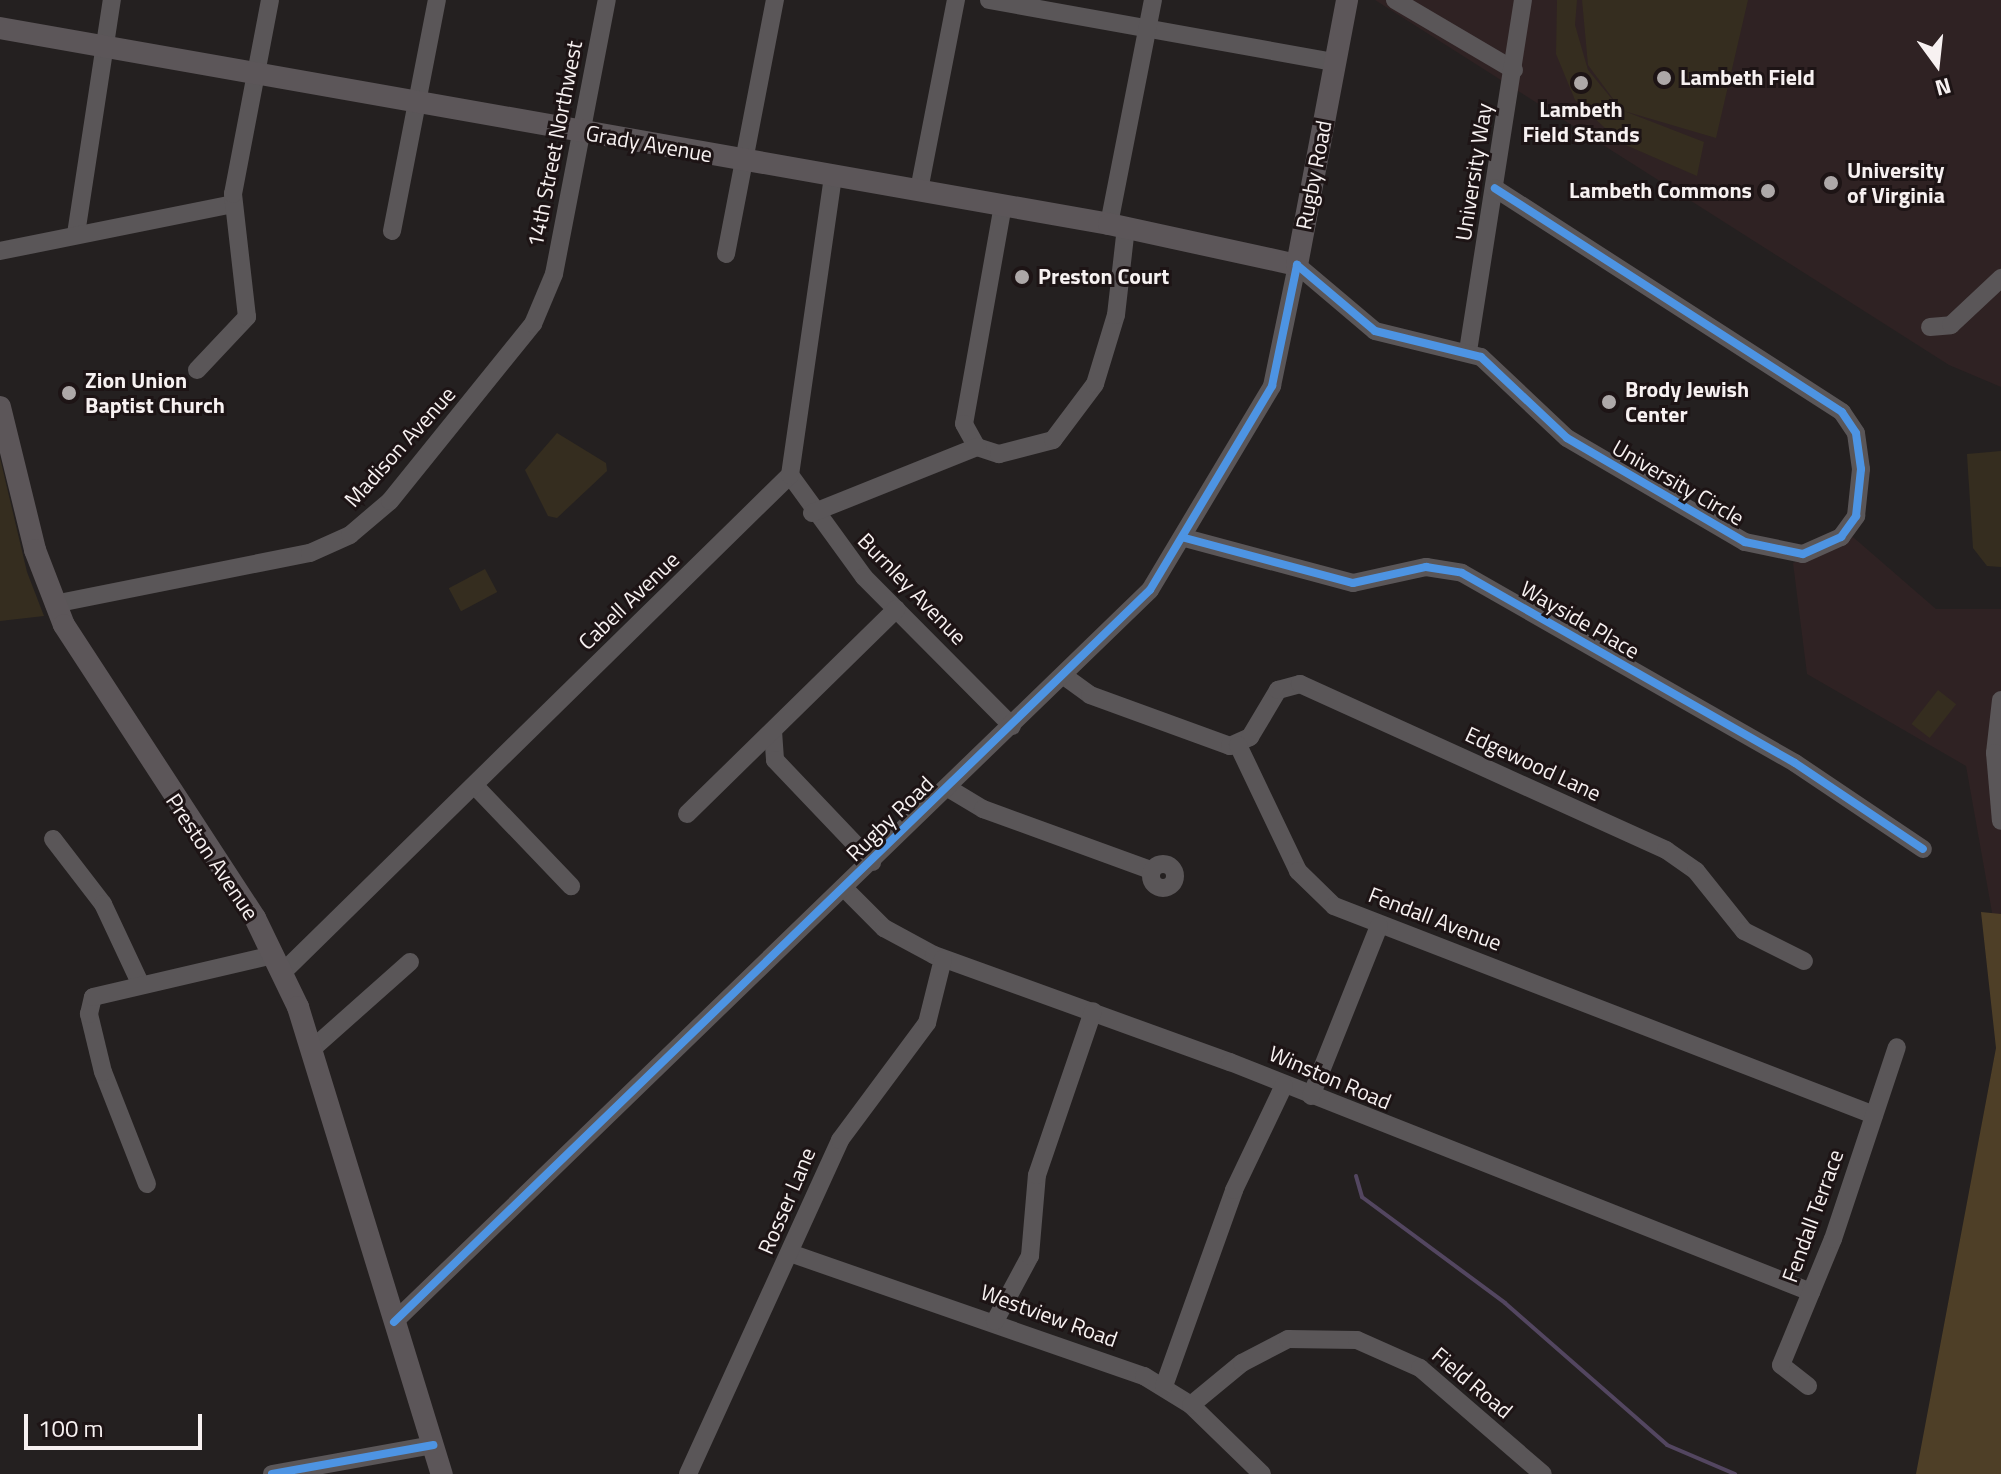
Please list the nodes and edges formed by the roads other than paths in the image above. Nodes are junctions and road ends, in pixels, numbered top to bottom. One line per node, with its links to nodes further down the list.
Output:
1 (112, 0): 14 (street)
2 (270, 0): 17 (street)
3 (437, 0): 18 (street)
4 (607, 0): 19 (street, 14th Street Northwest)
5 (775, 0): 20 (street)
6 (956, 0): 23 (street)
7 (989, 0): 13 (street)
8 (1153, 0): 13 (street)
9 (1347, 0): 15 (main road, Rugby Road)
10 (1395, 0): 16 (street)
11 (1523, 0): 16 (street, University Way)
12 (0, 28): 14 (main road, Grady Avenue)
13 (1149, 28): 15 (street); 26 (street)
14 (105, 46): 17 (main road, Grady Avenue); 28 (street)
15 (1335, 62): 31 (main road, Rugby Road)
16 (1514, 70): 22 (street, University Way)
17 (255, 73): 18 (main road, Grady Avenue); 24 (street)
18 (418, 103): 19 (main road, Grady Avenue); 27 (street)
19 (581, 132): 20 (main road, Grady Avenue); 33 (street, 14th Street Northwest)
20 (744, 160): 21 (main road, Grady Avenue); 30 (street)
21 (833, 176): 23 (main road, Grady Avenue); 39 (street)
22 (1495, 188): 35 (street, University Way); 35 (street, University Circle)
23 (919, 190): 25 (main road, Grady Avenue)
24 (233, 204): 28 (street); 36 (street)
25 (1003, 205): 26 (main road, Grady Avenue); 38 (street)
26 (1118, 225): 31 (main road, Grady Avenue); 38 (street)
27 (392, 231)
28 (76, 234): 29 (street)
29 (0, 251)
30 (726, 254)
31 (1297, 265): 35 (street, University Circle); 41 (street, Rugby Road)
32 (2001, 278): 34 (street)
33 (545, 295): 42 (street, Madison Avenue)
34 (1930, 327)
35 (1468, 351)
36 (197, 370)
37 (0, 407): 42 (main road, Preston Avenue)
38 (977, 447): 40 (street)
39 (790, 475): 40 (street, Burnley Avenue); 49 (street, Cabell Avenue)
40 (812, 513): 43 (street, Burnley Avenue)
41 (1185, 538): 44 (street, Rugby Road); 54 (street, Wayside Place)
42 (54, 604): 63 (main road, Preston Avenue)
43 (896, 609): 46 (street, Burnley Avenue); 47 (street)
44 (1064, 676): 46 (street, Rugby Road); 48 (street)
45 (2001, 700): 52 (street)
46 (1012, 726): 50 (street, Rugby Road)
47 (773, 731): 51 (street); 55 (street)
48 (1238, 745): 59 (street, Fendall Avenue); 61 (street, Edgewood Lane)
49 (477, 788): 57 (street); 63 (street, Cabell Avenue)
50 (948, 788): 55 (street, Rugby Road); 56 (street)
51 (687, 814)
52 (2001, 821)
53 (53, 839): 64 (street)
54 (1923, 849)
55 (872, 862): 58 (street, Rugby Road)
56 (1148, 869)
57 (571, 886)
58 (844, 888): 60 (street, Winston Road); 75 (street, Rugby Road)
59 (1379, 926): 69 (street); 70 (street, Fendall Avenue)
60 (943, 959): 65 (street, Winston Road); 72 (street, Rosser Lane)
61 (1804, 961)
62 (410, 962): 67 (street)
63 (278, 963): 64 (street); 67 (main road, Preston Avenue)
64 (140, 983): 71 (street)
65 (1093, 1011): 68 (street, Winston Road); 74 (street)
66 (1897, 1047): 70 (street, Fendall Terrace)
67 (312, 1049): 75 (main road, Preston Avenue)
68 (1284, 1085): 69 (street, Winston Road); 76 (street)
69 (1311, 1096): 73 (street, Winston Road)
70 (1874, 1115): 73 (street, Fendall Terrace)
71 (147, 1184)
72 (790, 1253): 74 (street, Westview Road); 82 (street, Rosser Lane)
73 (1811, 1292): 77 (street, Fendall Terrace)
74 (995, 1321): 76 (street, Westview Road)
75 (394, 1322): 79 (main road)
76 (1164, 1386): 78 (street, Westview Road)
77 (1808, 1386)
78 (1191, 1405): 83 (street, Westview Road); 84 (street, Field Road)
79 (433, 1445): 80 (street); 81 (main road)
80 (272, 1474)
81 (442, 1474)
82 (688, 1474)
83 (1262, 1474)
84 (1543, 1474)

